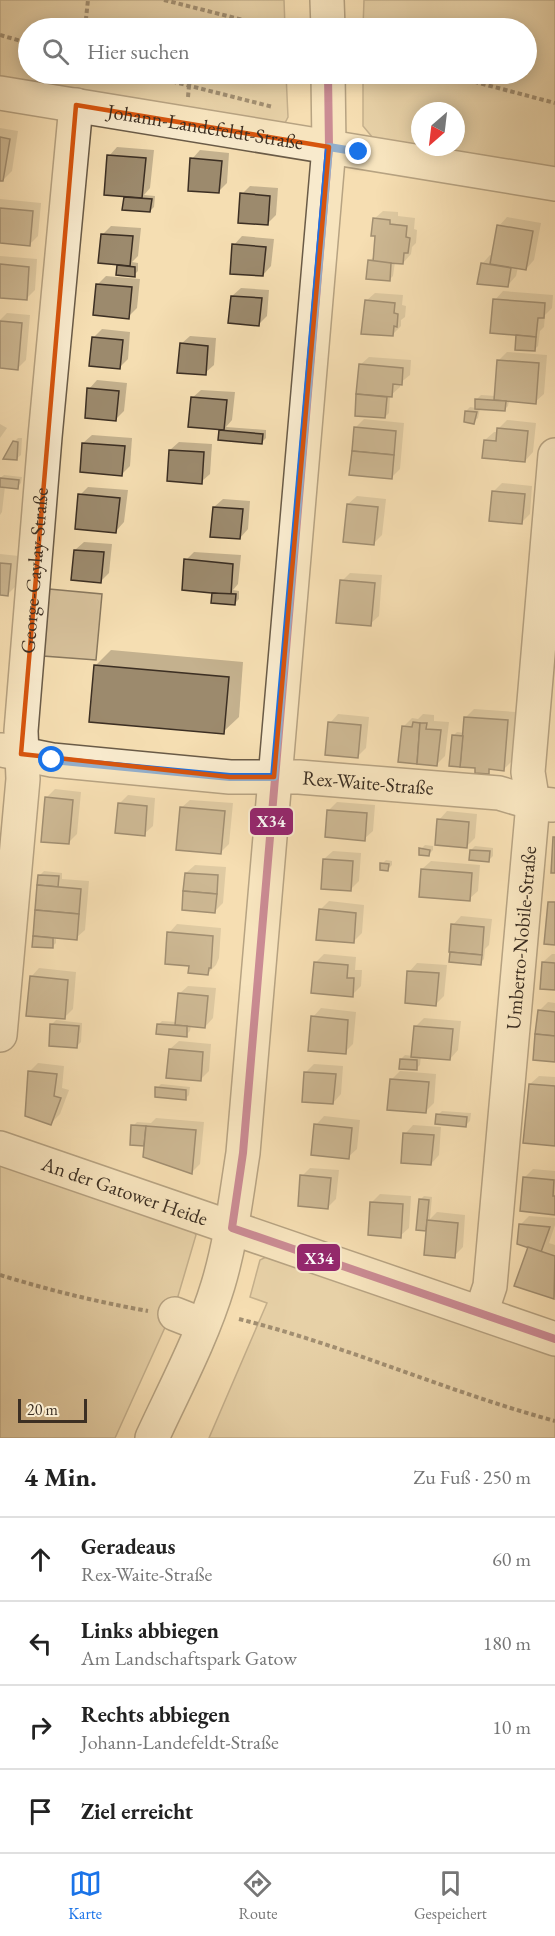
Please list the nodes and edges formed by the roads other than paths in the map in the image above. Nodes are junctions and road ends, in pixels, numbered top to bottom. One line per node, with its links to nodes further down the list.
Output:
1 (327, 0): 2 (street)
2 (328, 18)
3 (328, 84): 6 (street)
4 (0, 93): 5 (street, Johann-Landefeldt-Straße)
5 (76, 105): 6 (street, Johann-Landefeldt-Straße); 9 (street, George-Caylay-Straße)
6 (329, 147): 7 (street, Johann-Landefeldt-Straße); 10 (street)
7 (555, 184)
8 (555, 454): 11 (street, Umberto-Nobile-Straße)
9 (10, 752): 10 (street, Rex-Waite-Straße); 12 (street, George-Caylay-Straße)
10 (274, 777): 11 (street, Rex-Waite-Straße); 14 (street)
11 (544, 804): 15 (street, Umberto-Nobile-Straße)
12 (0, 1035)
13 (0, 1148): 14 (street, An der Gatower Heide)
14 (232, 1228): 15 (street, An der Gatower Heide); 17 (street)
15 (481, 1313): 16 (street, An der Gatower Heide)
16 (555, 1339)
17 (152, 1438)

